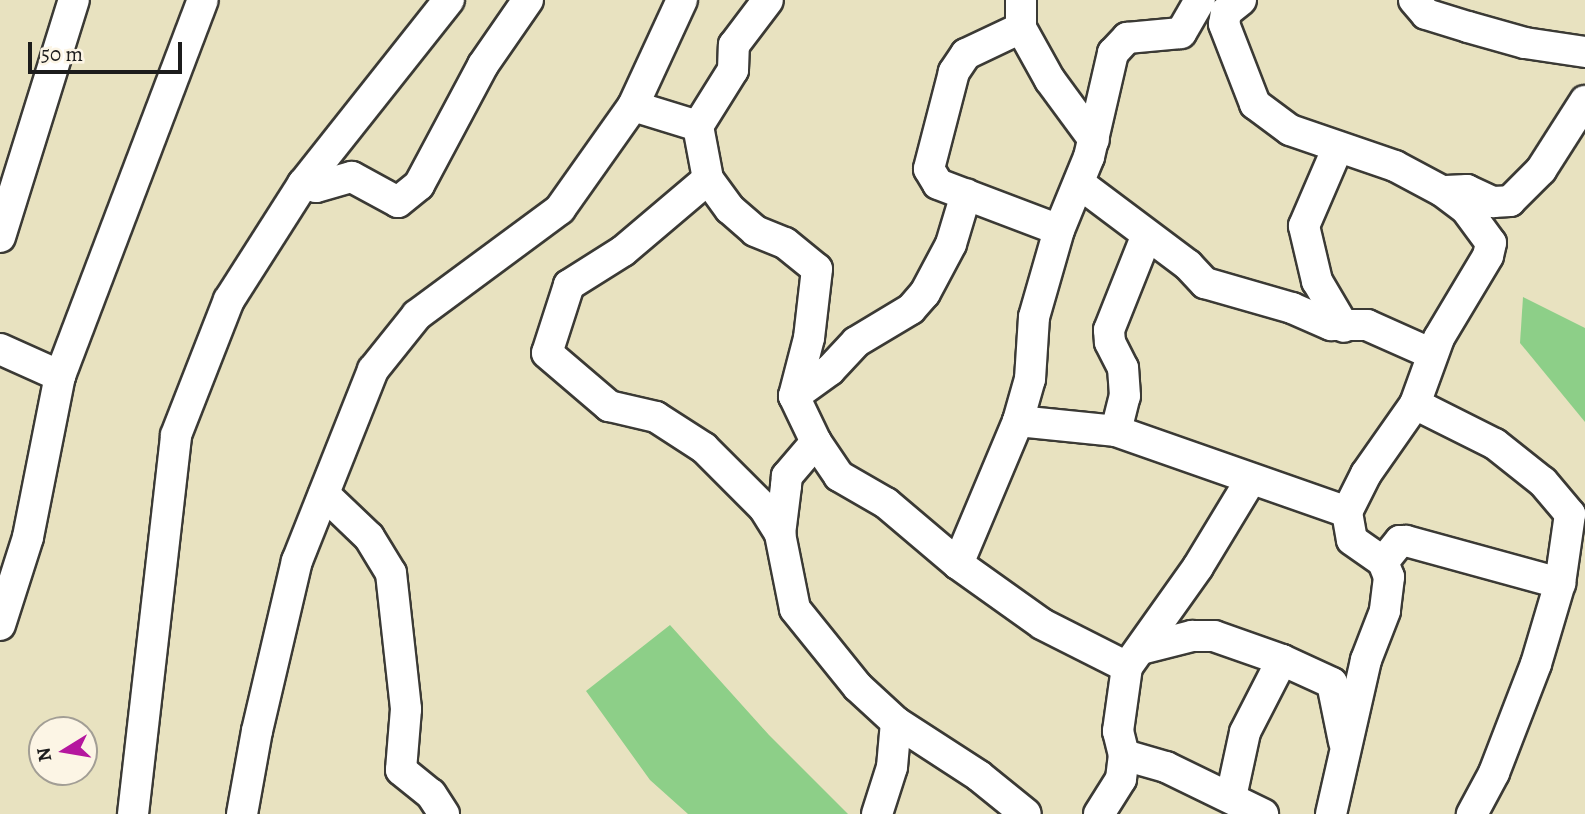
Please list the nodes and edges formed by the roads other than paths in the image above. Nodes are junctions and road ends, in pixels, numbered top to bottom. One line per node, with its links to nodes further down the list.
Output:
1 (74, 0): 23 (street)
2 (203, 0): 28 (street)
3 (449, 0): 18 (street)
4 (528, 0): 18 (street)
5 (682, 0): 13 (street)
6 (768, 0): 14 (street)
7 (1200, 0): 15 (street)
8 (1241, 0): 16 (street)
9 (1414, 0): 11 (street)
10 (1021, 14): 15 (street); 21 (street)
11 (1585, 52)
12 (1585, 101): 20 (street)
13 (633, 106): 14 (street); 35 (street)
14 (698, 126): 17 (street)
15 (1094, 140): 19 (street)
16 (1338, 147): 20 (street); 25 (street)
17 (708, 179): 29 (street); 38 (street)
18 (303, 184): 49 (street)
19 (1080, 184): 22 (street); 24 (street)
20 (1442, 191): 27 (street)
21 (966, 194): 22 (street); 29 (street)
22 (1059, 230): 31 (street)
23 (0, 237)
24 (1146, 237): 25 (street); 32 (street)
25 (1343, 327): 27 (street)
26 (0, 349): 28 (street)
27 (1432, 354): 30 (street)
28 (60, 376): 42 (street)
29 (794, 396): 33 (street)
30 (1415, 404): 36 (street); 37 (street)
31 (1018, 421): 32 (street); 40 (street)
32 (1116, 431): 34 (street)
33 (816, 442): 38 (street); 40 (street)
34 (1250, 481): 36 (street); 43 (street)
35 (324, 494): 50 (street); 51 (street)
36 (1347, 512): 39 (street)
37 (1577, 518): 41 (street)
38 (780, 534): 45 (street)
39 (1383, 562): 41 (street); 46 (street)
40 (958, 564): 43 (street)
41 (1560, 583): 57 (street)
42 (0, 625)
43 (1134, 658): 44 (street); 47 (street)
44 (1282, 660): 46 (street); 48 (street)
45 (896, 722): 52 (street); 53 (street)
46 (1346, 751): 56 (street)
47 (1124, 755): 48 (street); 54 (street)
48 (1231, 797): 55 (street)
49 (133, 814)
50 (242, 814)
51 (444, 814)
52 (877, 814)
53 (1026, 814)
54 (1099, 814)
55 (1264, 814)
56 (1331, 814)
57 (1472, 814)

